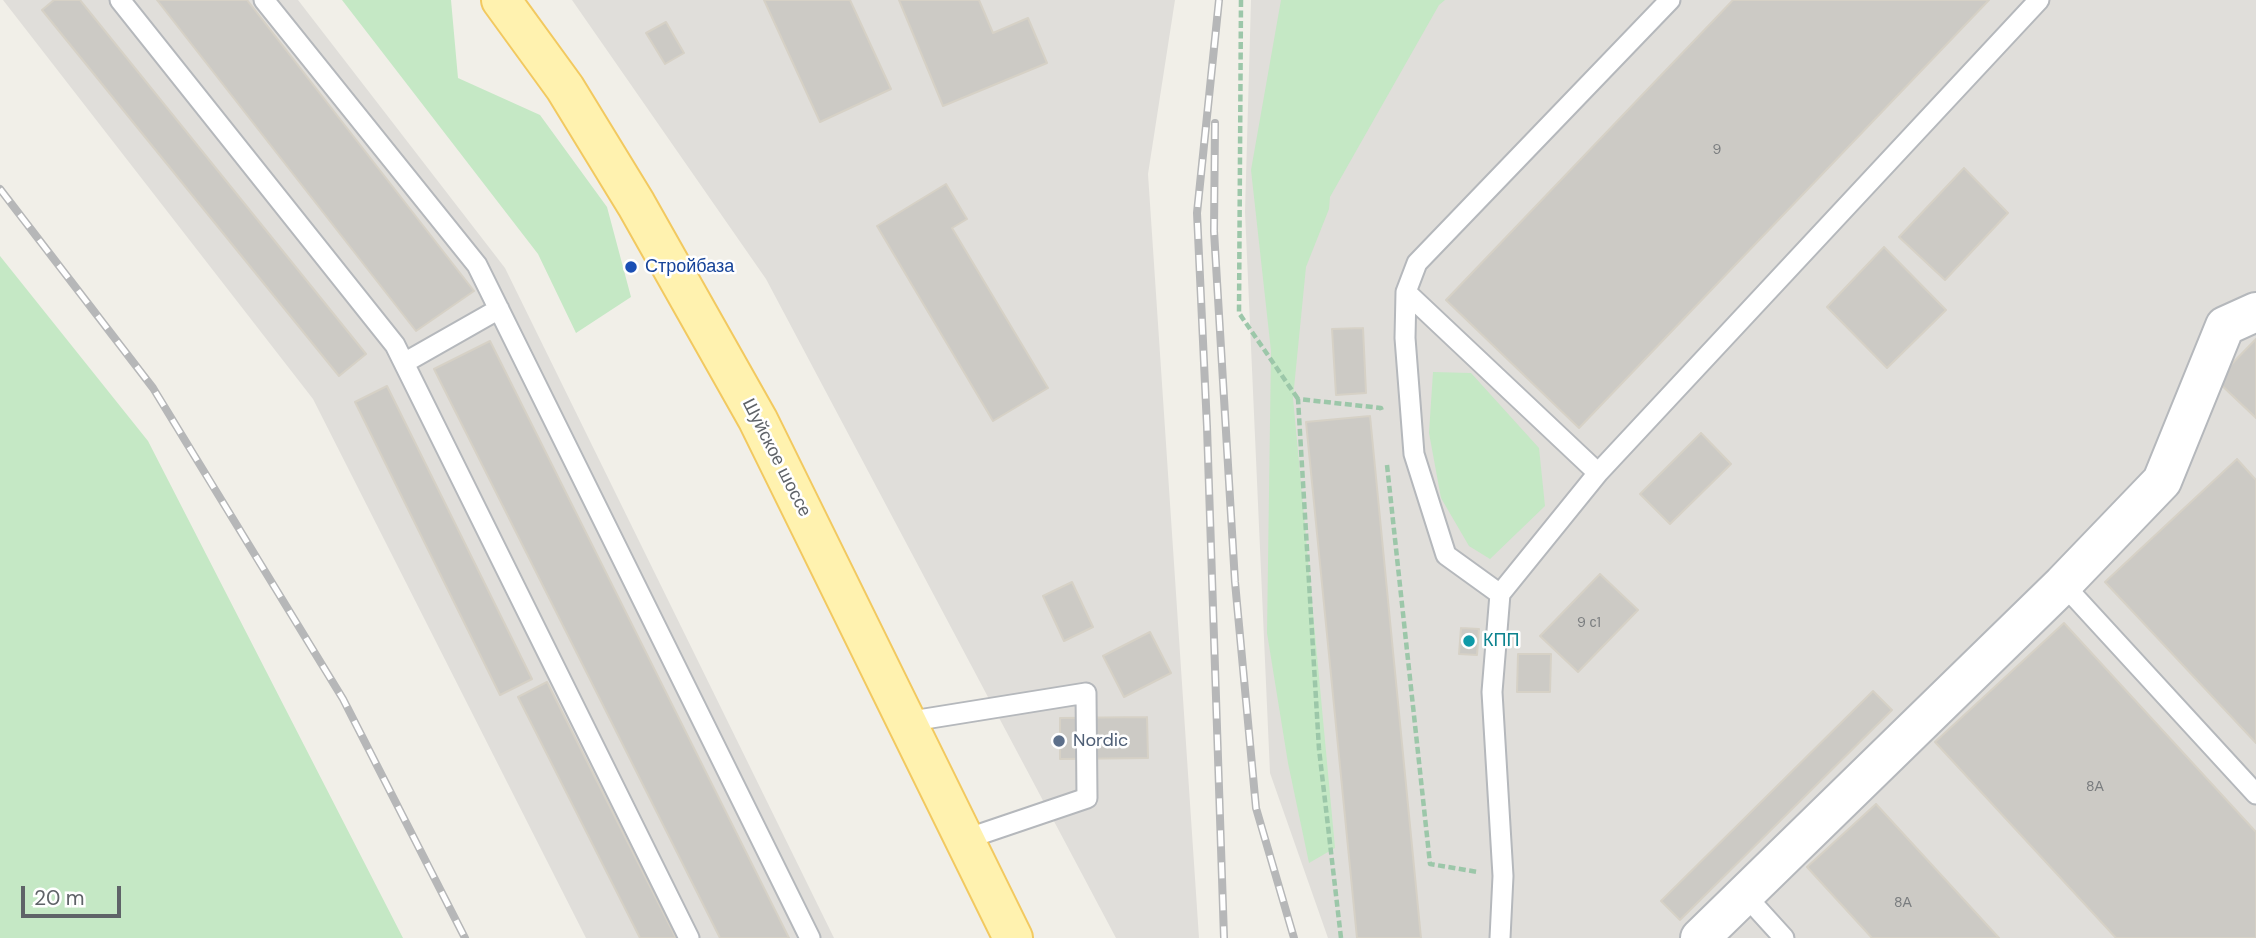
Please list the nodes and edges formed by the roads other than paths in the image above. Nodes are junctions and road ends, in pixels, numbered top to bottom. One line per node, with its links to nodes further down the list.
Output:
1 (120, 0): 9 (lane)
2 (264, 0): 7 (lane)
3 (501, 0): 13 (main road, Шуйское шоссе)
4 (1670, 0): 6 (lane)
5 (2039, 0): 10 (lane)
6 (1406, 292): 10 (lane); 12 (lane)
7 (499, 309): 9 (lane); 18 (lane)
8 (2256, 312): 11 (street)
9 (404, 363): 17 (lane)
10 (1598, 473): 12 (lane)
11 (2063, 584): 14 (lane); 16 (street)
12 (1500, 594): 20 (lane)
13 (906, 722): 15 (main road, Шуйское шоссе); 15 (lane)
14 (2256, 794)
15 (966, 839): 19 (main road, Шуйское шоссе)
16 (1744, 894): 21 (street); 22 (lane)
17 (690, 938)
18 (810, 938)
19 (1013, 938)
20 (1500, 938)
21 (1700, 938)
22 (1784, 938)

